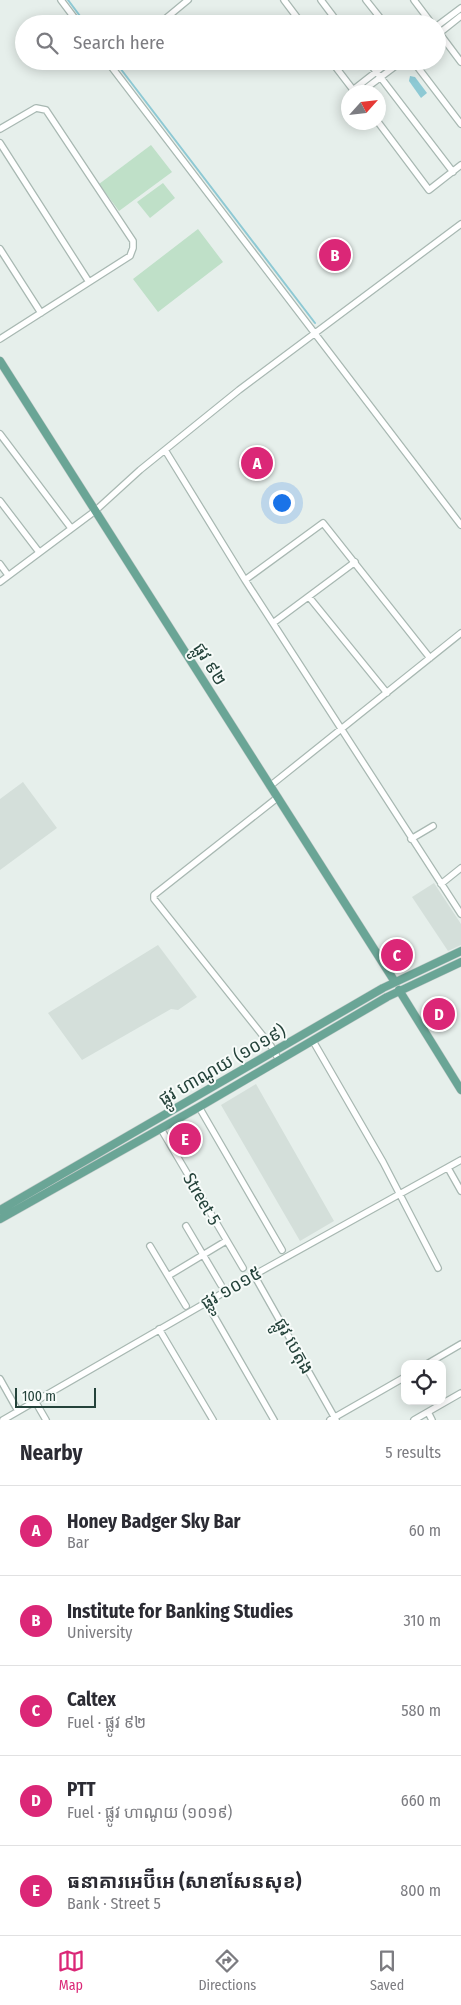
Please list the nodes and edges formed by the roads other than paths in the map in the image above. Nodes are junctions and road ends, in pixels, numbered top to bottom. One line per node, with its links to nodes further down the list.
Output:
1 (61, 0): 8 (street)
2 (188, 0): 9 (street)
3 (284, 0): 10 (street)
4 (321, 0): 11 (street)
5 (366, 0): 12 (street)
6 (414, 0): 13 (street)
7 (461, 8): 15 (street)
8 (72, 15)
9 (169, 15)
10 (295, 15)
11 (332, 15)
12 (377, 15)
13 (425, 15)
14 (461, 16): 16 (street)
15 (446, 19)
16 (446, 27)
17 (446, 43): 18 (street)
18 (461, 62)
19 (115, 70): 39 (street)
20 (338, 70): 26 (street)
21 (379, 70): 24 (street)
22 (391, 70): 25 (street)
23 (420, 70): 29 (street)
24 (376, 72): 25 (street); 27 (street)
25 (381, 78): 28 (street); 34 (street)
26 (349, 85)
27 (361, 85)
28 (371, 85)
29 (461, 124)
30 (0, 130): 37 (street)
31 (384, 130): 34 (street)
32 (0, 143): 37 (street)
33 (461, 165): 34 (street)
34 (453, 172)
35 (461, 224): 39 (street)
36 (0, 249): 38 (street)
37 (88, 282): 38 (street)
38 (41, 313): 40 (street)
39 (316, 334): 43 (street); 46 (street)
40 (0, 339)
41 (1, 367): 45 (main road, ផ្លូវ ៩២)
42 (0, 434): 47 (street)
43 (165, 450): 45 (street); 52 (street)
44 (0, 501): 48 (street)
45 (95, 511): 47 (street); 60 (main road, ផ្លូវ ៩២)
46 (461, 525)
47 (71, 528): 48 (street)
48 (39, 552): 51 (street)
49 (355, 562): 52 (street); 54 (street); 57 (street)
50 (0, 564): 51 (street)
51 (8, 575): 53 (street)
52 (245, 580): 55 (street)
53 (0, 582)
54 (309, 597): 55 (street); 58 (street)
55 (273, 623): 59 (street)
56 (461, 634): 57 (street)
57 (430, 658): 58 (street)
58 (387, 693): 59 (street)
59 (342, 729): 60 (street); 63 (street)
60 (270, 786): 61 (main road, ផ្លូវ ៩២)
61 (277, 798): 69 (main road, ផ្លូវ ៩២); 72 (street)
62 (433, 826): 63 (street)
63 (412, 839): 65 (street)
64 (461, 868): 65 (street)
65 (441, 884): 66 (street)
66 (461, 914)
67 (461, 951): 69 (main road, ផ្លូវ ហាណូយ (១០១៩))
68 (461, 962): 70 (main road, ផ្លូវ ហាណូយ (១០១៩))
69 (394, 982): 70 (street); 72 (main road, ផ្លូវ ហាណូយ (១០១៩))
70 (399, 990): 71 (main road, ផ្លូវ ហាណូយ (១០១៩)); 74 (main road)
71 (313, 1041): 73 (main road, ផ្លូវ ហាណូយ (១០១៩)); 80 (street)
72 (275, 1052): 73 (street); 81 (main road, ផ្លូវ ហាណូយ (១០១៩))
73 (279, 1060): 75 (main road, ផ្លូវ ហាណូយ (១០១៩))
74 (461, 1090)
75 (198, 1107): 76 (main road, ផ្លូវ ហាណូយ (១០១៩)); 86 (street)
76 (161, 1129): 82 (main road, ផ្លូវ ហាណូយ (១០១៩)); 84 (street, Street 5)
77 (461, 1160): 78 (street, ផ្លូវ ១០១៥)
78 (448, 1168): 79 (street); 80 (street, ផ្លូវ ១០១៥)
79 (461, 1192)
80 (399, 1194): 89 (street); 90 (street, ផ្លូវ ១០១៥)
81 (0, 1210)
82 (0, 1219)
83 (186, 1226): 87 (street)
84 (226, 1241): 87 (street); 88 (street, Street 5)
85 (150, 1246): 91 (street)
86 (282, 1250)
87 (203, 1255): 91 (street); 92 (street)
88 (242, 1268)
89 (438, 1268)
90 (254, 1274): 93 (street, ផ្លូវ ១០១៥); 104 (street, ផ្លូវ បេតុង)
91 (168, 1276): 94 (street)
92 (221, 1285)
93 (206, 1302): 95 (street, ផ្លូវ ១០១៥); 108 (street)
94 (186, 1306)
95 (159, 1329): 101 (street, ផ្លូវ ១០១៥); 107 (street)
96 (461, 1344): 97 (street)
97 (434, 1360)
98 (0, 1379): 102 (street)
99 (401, 1379): 104 (street)
100 (461, 1393): 103 (street)
101 (35, 1401): 102 (street, ផ្លូវ ១០១៥); 106 (street)
102 (18, 1411): 105 (street, ផ្លូវ ១០១៥)
103 (428, 1412): 109 (street); 110 (street)
104 (334, 1419)
105 (3, 1420)
106 (46, 1420)
107 (213, 1420)
108 (274, 1420)
109 (414, 1420)
110 (432, 1420)

